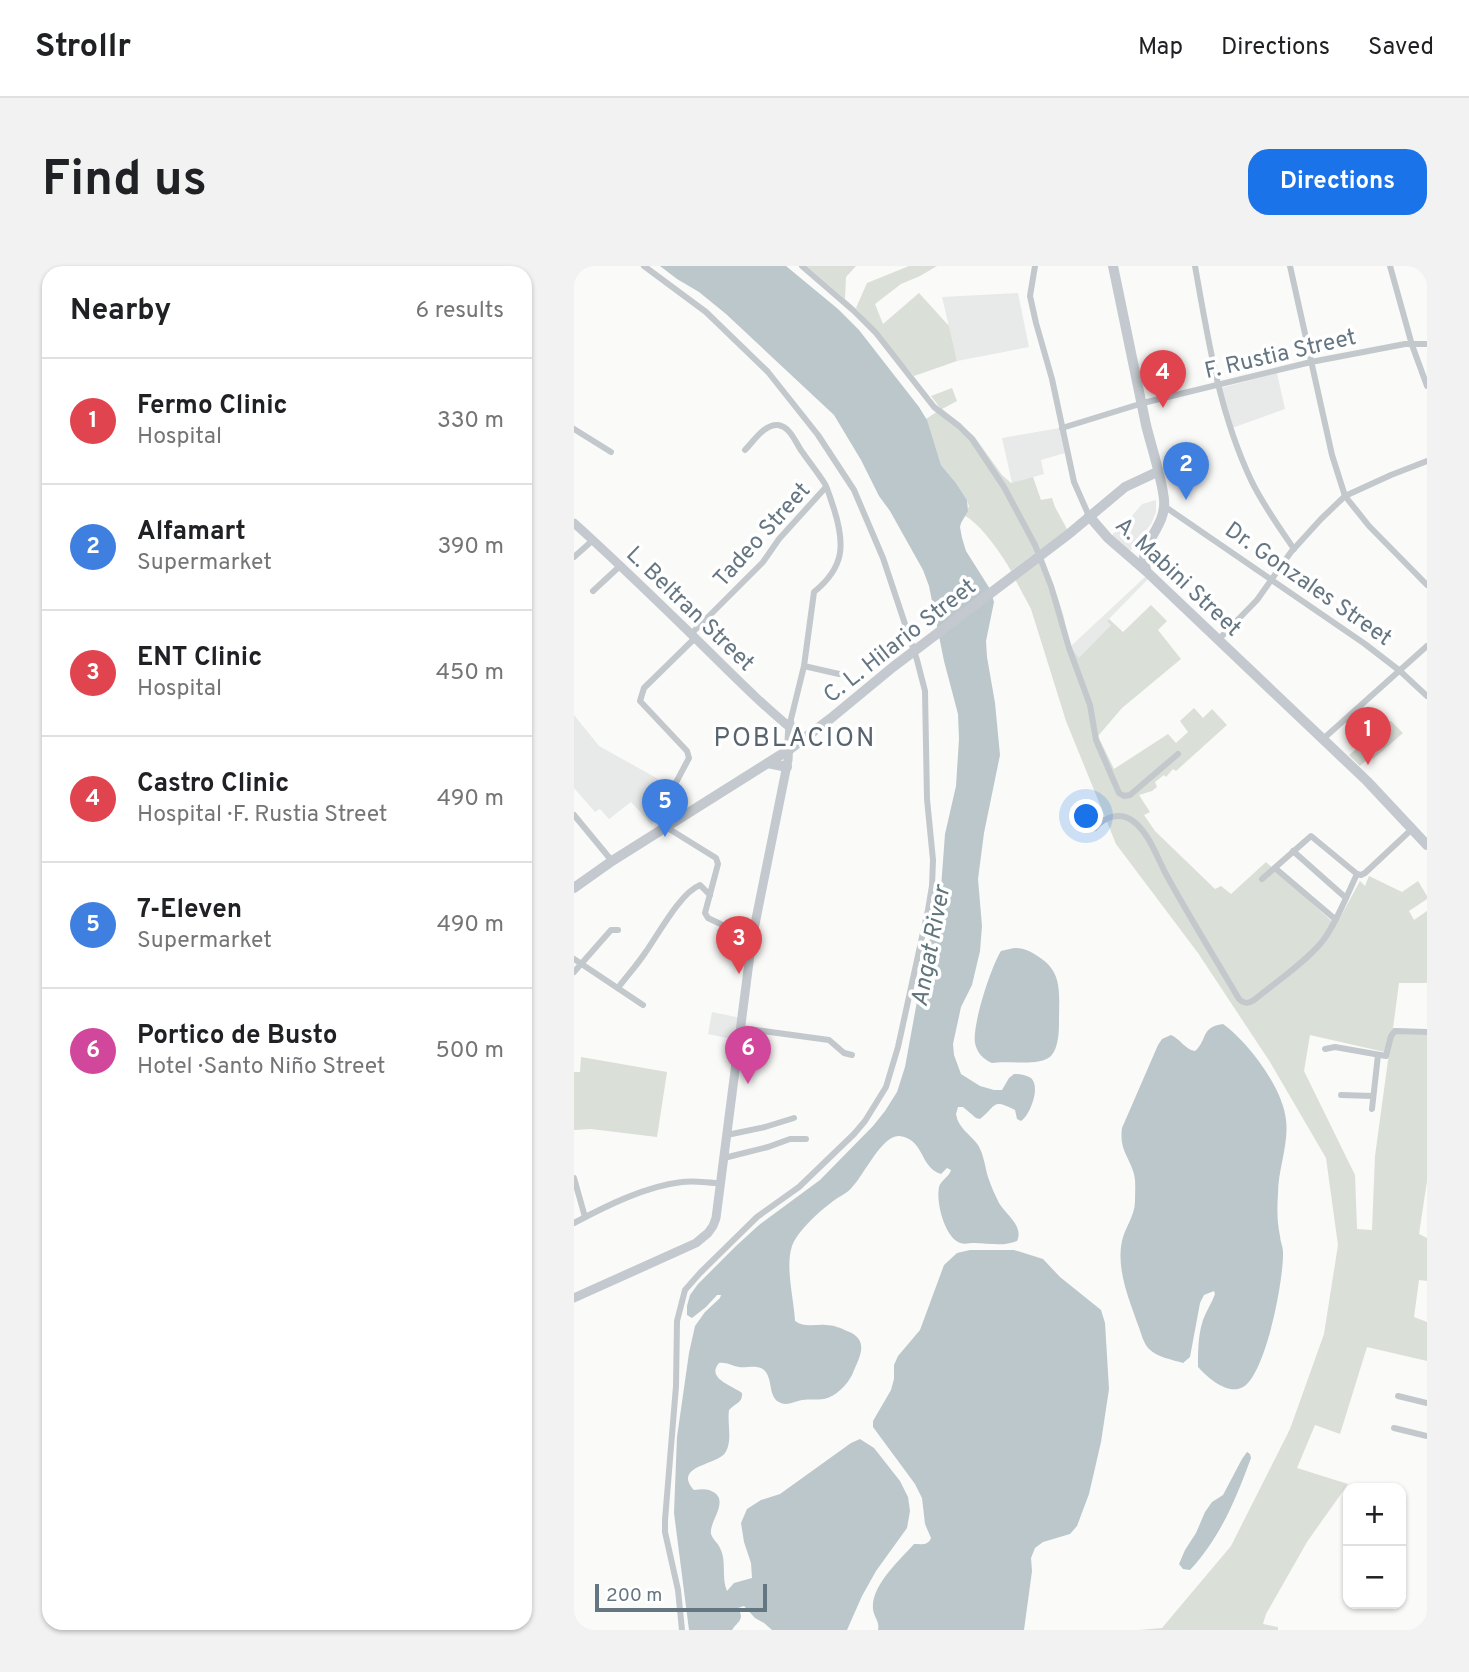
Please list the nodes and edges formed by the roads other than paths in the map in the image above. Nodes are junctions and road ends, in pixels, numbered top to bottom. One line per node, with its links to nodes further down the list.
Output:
1 (644, 266): 87 (street)
2 (802, 266): 44 (street)
3 (1035, 266): 15 (street, A. Mabini Street)
4 (1113, 266): 14 (main road)
5 (1195, 266): 12 (street)
6 (1290, 266): 10 (street)
7 (1390, 266): 9 (street)
8 (1427, 344): 9 (street, F. Rustia Street)
9 (1412, 345): 10 (street, F. Rustia Street); 11 (street)
10 (1311, 362): 12 (street, F. Rustia Street); 22 (street)
11 (1423, 365): 13 (street)
12 (1217, 385): 14 (street, F. Rustia Street); 27 (street)
13 (1427, 386)
14 (1143, 403): 15 (street, F. Rustia Street); 20 (main road)
15 (1062, 428): 24 (street, A. Mabini Street)
16 (574, 429): 18 (street)
17 (745, 450): 21 (street)
18 (611, 452)
19 (1427, 461): 22 (street)
20 (1157, 472): 23 (main road); 24 (main road, C. L. Hilario Street)
21 (826, 486): 34 (street, Tadeo Street); 37 (street)
22 (1345, 496): 27 (street); 32 (street)
23 (1164, 506): 30 (main road); 31 (street, Dr. Gonzales Street)
24 (1089, 516): 30 (main road, A. Mabini Street); 43 (main road, C. L. Hilario Street)
25 (574, 523): 26 (street, L. Beltran Street)
26 (593, 540): 28 (street); 29 (street, L. Beltran Street)
27 (1294, 550): 31 (street)
28 (574, 557)
29 (620, 566): 33 (street); 34 (street, L. Beltran Street)
30 (1146, 571): 35 (main road, A. Mabini Street)
31 (1271, 580): 35 (street); 38 (street, Dr. Gonzales Street)
32 (1427, 585)
33 (593, 592)
34 (693, 636): 41 (street, L. Beltran Street); 47 (street, Tadeo Street)
35 (1219, 639): 42 (main road, A. Mabini Street)
36 (1427, 646): 38 (street)
37 (804, 666): 39 (street); 41 (street)
38 (1399, 671): 40 (street, Dr. Gonzales Street); 42 (street)
39 (839, 674)
40 (1427, 696)
41 (787, 724): 43 (street); 43 (street, L. Beltran Street)
42 (1323, 739): 49 (main road, A. Mabini Street)
43 (796, 748): 45 (main road, C. L. Hilario Street); 45 (main road); 61 (street)
44 (1178, 754)
45 (768, 763): 47 (main road, C. L. Hilario Street)
46 (574, 815): 52 (street)
47 (666, 827): 52 (main road, C. L. Hilario Street); 57 (street)
48 (1096, 828): 59 (street)
49 (1412, 829): 50 (main road, A. Mabini Street); 54 (street)
50 (1427, 845)
51 (1293, 851): 53 (street); 54 (street); 58 (street)
52 (612, 860): 56 (main road, C. L. Hilario Street)
53 (1275, 868): 55 (street); 59 (street)
54 (1357, 874): 58 (street)
55 (1262, 879)
56 (574, 888)
57 (710, 895): 61 (street); 64 (street)
58 (1346, 898): 59 (street)
59 (1335, 919)
60 (618, 930): 62 (street)
61 (752, 939): 66 (street)
62 (577, 961): 63 (street); 64 (street)
63 (574, 972)
64 (618, 988): 65 (street)
65 (643, 1005)
66 (741, 1028): 69 (street); 75 (street)
67 (1427, 1032): 70 (street)
68 (1325, 1049): 70 (street)
69 (852, 1055)
70 (1378, 1055): 72 (street)
71 (1340, 1095): 72 (street)
72 (1373, 1096): 73 (street)
73 (1372, 1109)
74 (794, 1118): 75 (street)
75 (727, 1135): 77 (street)
76 (806, 1139): 77 (street)
77 (724, 1158): 79 (street)
78 (574, 1178): 80 (street)
79 (721, 1183): 80 (street); 82 (street)
80 (585, 1217): 81 (street)
81 (574, 1223)
82 (574, 1298)
83 (1398, 1396): 84 (street)
84 (1427, 1403)
85 (1394, 1428): 86 (street)
86 (1427, 1436)
87 (682, 1630)

